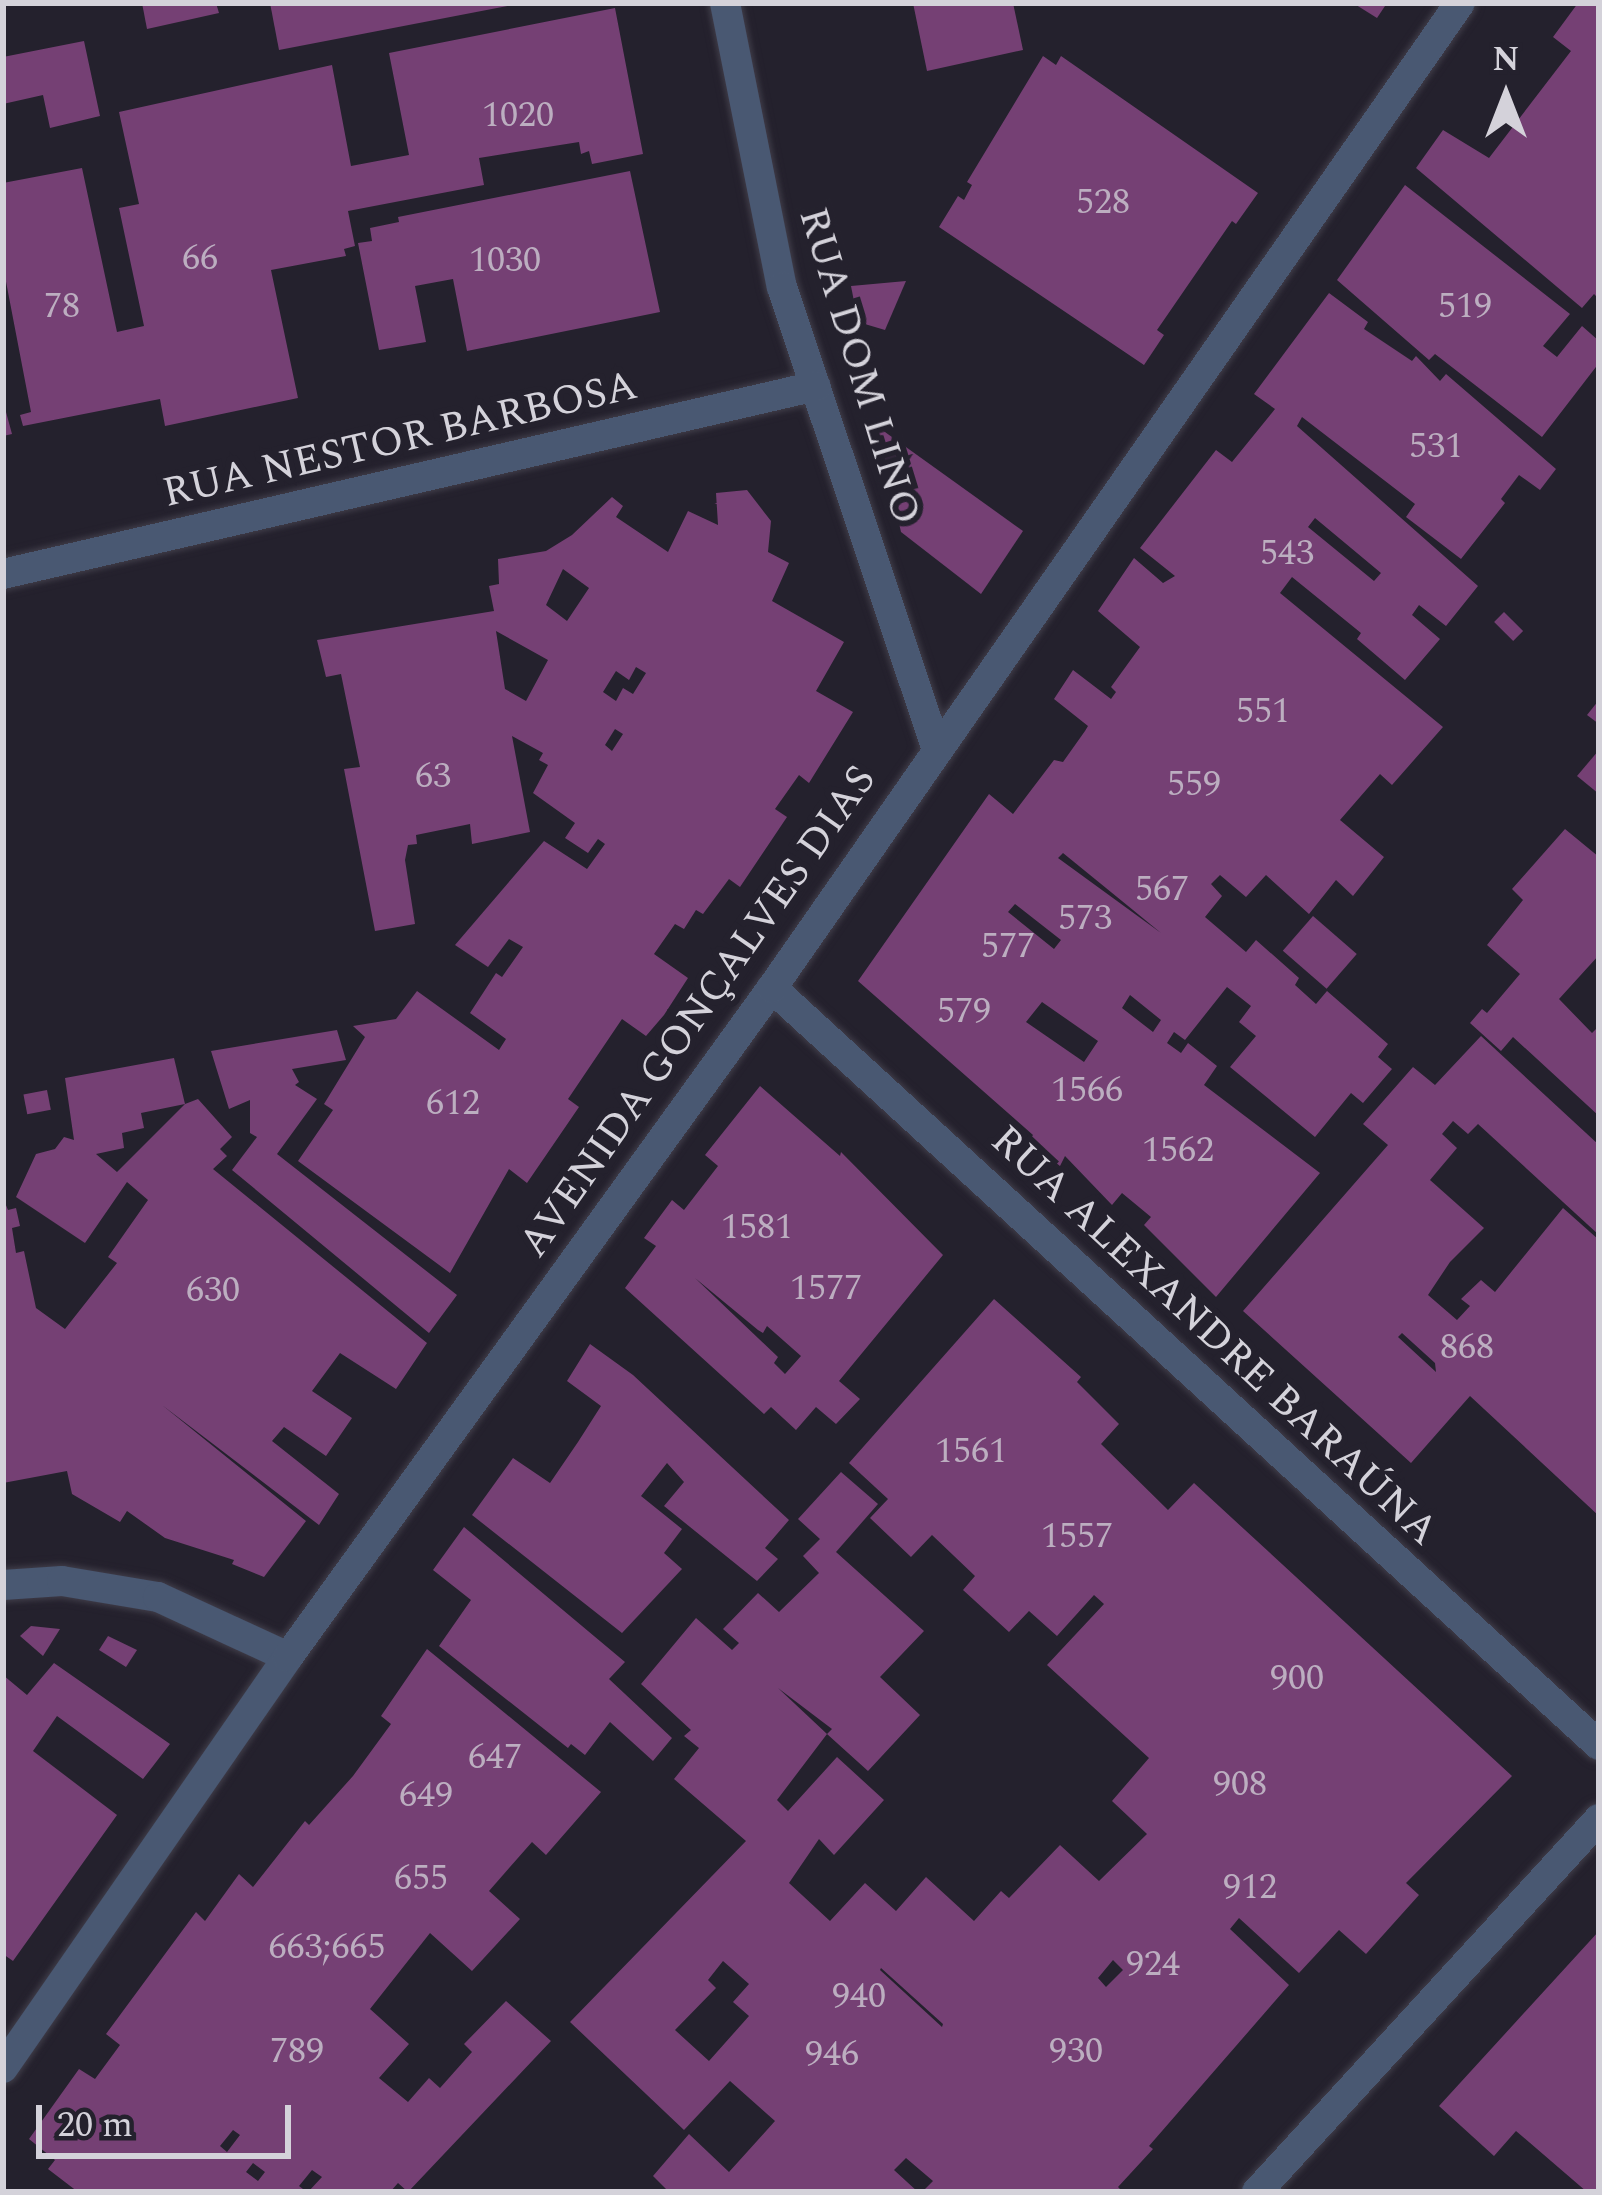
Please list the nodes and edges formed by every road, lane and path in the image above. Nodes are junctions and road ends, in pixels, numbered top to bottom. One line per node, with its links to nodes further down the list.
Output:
1 (725, 3): 3 (street, RUA DOM LINO)
2 (1460, 3): 5 (street, AVENIDA GONÇALVES DIAS)
3 (816, 386): 4 (street, RUA NESTOR BARBOSA); 5 (street, RUA DOM LINO)
4 (3, 574)
5 (936, 747): 6 (street, AVENIDA GONÇALVES DIAS)
6 (772, 988): 8 (street, AVENIDA GONÇALVES DIAS); 9 (street, RUA ALEXANDRE BARAÚNA)
7 (3, 1585): 8 (street)
8 (288, 1657): 11 (street, AVENIDA GONÇALVES DIAS)
9 (1599, 1745)
10 (1599, 1819): 12 (street)
11 (3, 2068)
12 (1257, 2192)

